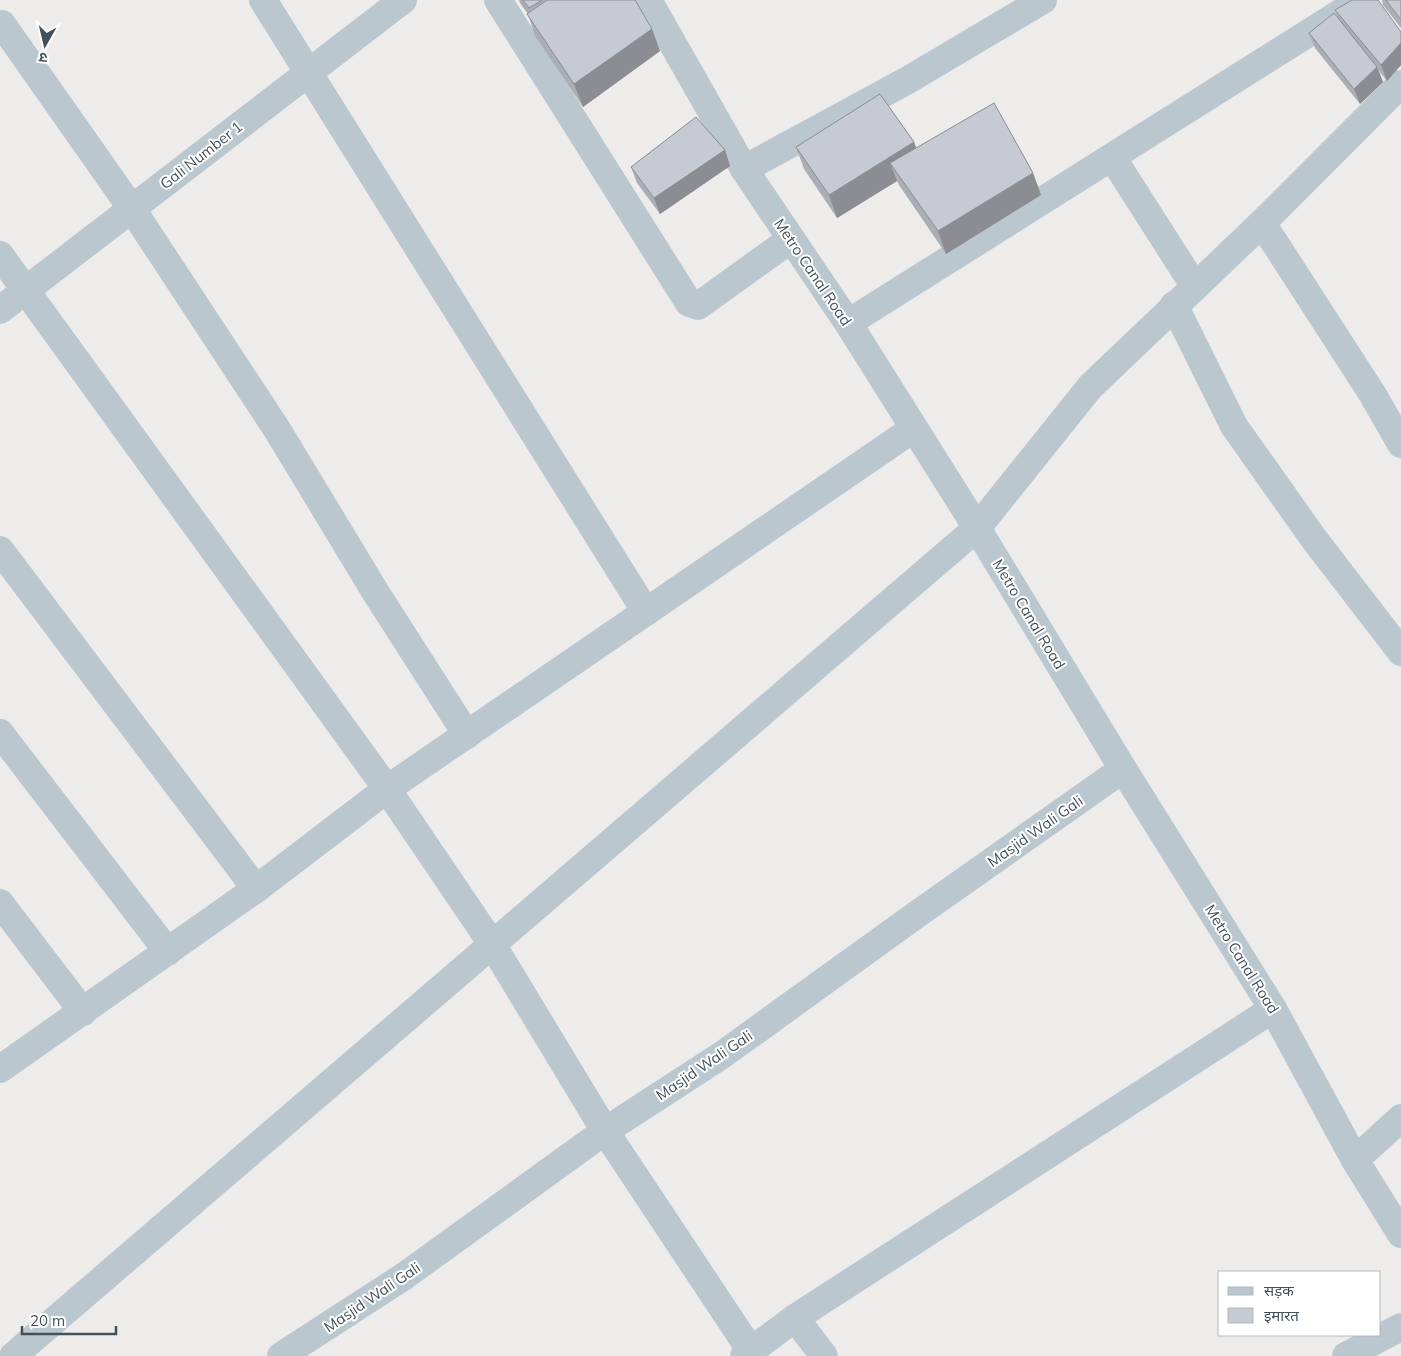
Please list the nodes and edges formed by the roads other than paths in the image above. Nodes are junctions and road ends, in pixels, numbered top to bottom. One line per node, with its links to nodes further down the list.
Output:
1 (263, 0): 8 (street)
2 (403, 0): 8 (street, Gali Number 1)
3 (498, 0): 14 (street)
4 (648, 0): 11 (street, Metro Canal Road)
5 (1042, 0): 11 (street)
6 (1361, 0): 10 (street)
7 (2, 24): 12 (street)
8 (309, 72): 12 (street, Gali Number 1); 25 (street)
9 (1401, 84): 13 (street)
10 (1112, 157): 16 (street); 20 (street)
11 (744, 169): 14 (street, Metro Canal Road)
12 (132, 209): 17 (street, Gali Number 1); 28 (street)
13 (1262, 223): 16 (street); 22 (street)
14 (791, 238): 20 (street, Metro Canal Road)
15 (0, 255): 17 (street)
16 (1195, 288): 18 (street)
17 (26, 290): 19 (street, Gali Number 1); 30 (street)
18 (1174, 305): 23 (street); 26 (street)
19 (0, 310)
20 (848, 323): 21 (street, Metro Canal Road)
21 (913, 429): 23 (street, Metro Canal Road); 25 (street)
22 (1401, 444)
23 (977, 528): 29 (street, Metro Canal Road); 33 (street)
24 (0, 550): 31 (street)
25 (646, 612): 28 (street)
26 (1401, 652)
27 (0, 733): 34 (street)
28 (467, 735): 30 (street)
29 (1123, 769): 35 (street, Metro Canal Road); 39 (street, Masjid Wali Gali)
30 (387, 789): 31 (street); 33 (street)
31 (256, 889): 34 (street)
32 (0, 903): 36 (street)
33 (492, 944): 39 (street); 45 (street)
34 (168, 952): 36 (street)
35 (1273, 1009): 40 (street, Metro Canal Road); 42 (street)
36 (83, 1012): 37 (street)
37 (0, 1069)
38 (1401, 1118): 40 (street)
39 (605, 1131): 44 (street); 46 (street, Masjid Wali Gali)
40 (1355, 1160): 41 (street, Metro Canal Road)
41 (1401, 1234)
42 (795, 1318): 44 (street); 47 (street)
43 (1401, 1327): 48 (street)
44 (748, 1354)
45 (13, 1356)
46 (281, 1356)
47 (824, 1356)
48 (1346, 1356)

